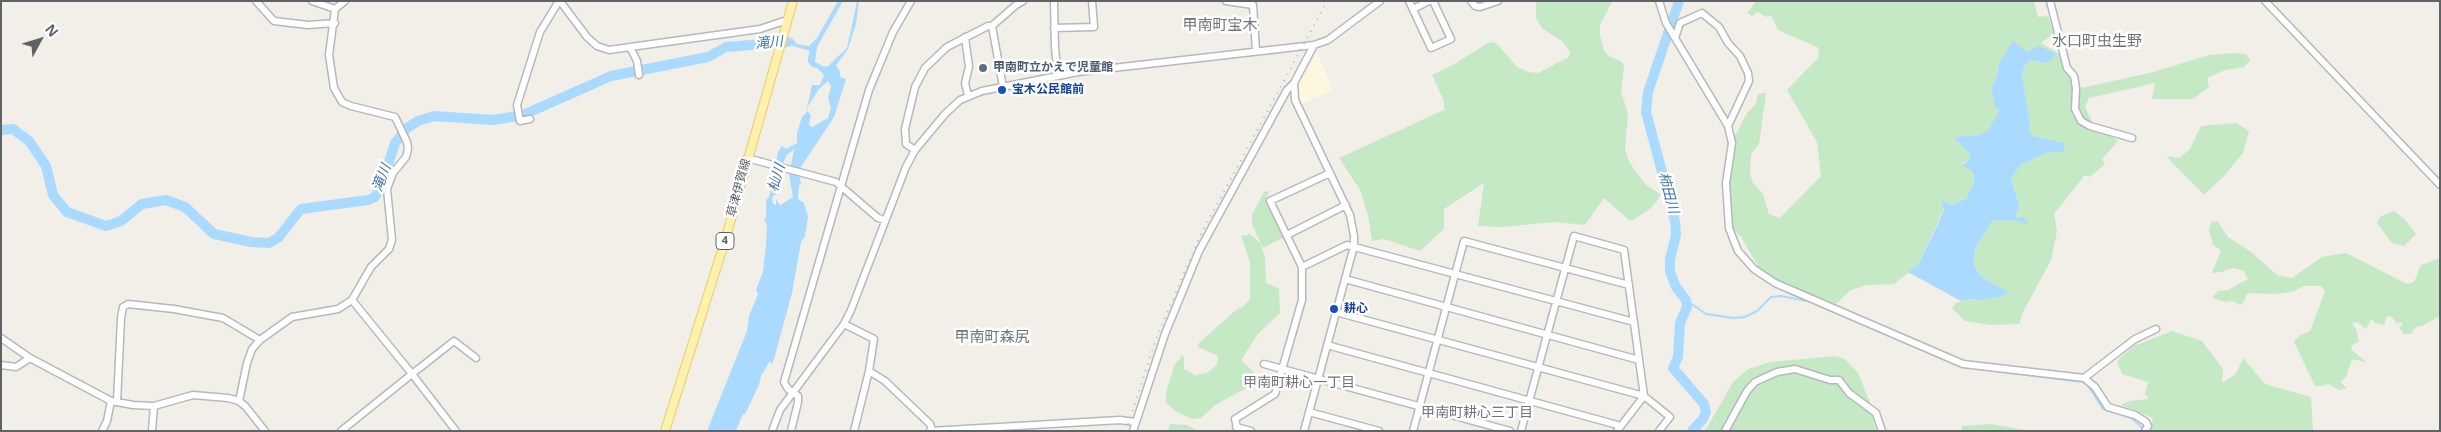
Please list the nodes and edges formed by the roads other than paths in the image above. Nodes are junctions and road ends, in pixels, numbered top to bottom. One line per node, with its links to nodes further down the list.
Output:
1 (256, 1): 22 (street)
2 (312, 1): 20 (street)
3 (344, 1): 20 (street)
4 (559, 1): 28 (street); 35 (street)
5 (793, 1): 21 (main road, 草津伊賀線 / 4)
6 (911, 1): 41 (street)
7 (1023, 1): 23 (street)
8 (1054, 1): 24 (street)
9 (1092, 1): 24 (street)
10 (1226, 1): 29 (street)
11 (1380, 1): 27 (street)
12 (1409, 1): 19 (street)
13 (1431, 1): 19 (street); 19 (street)
14 (1471, 1): 15 (street)
15 (1498, 1)
16 (1659, 1): 25 (street)
17 (2050, 1): 37 (street)
18 (2265, 1): 42 (street)
19 (1413, 9)
20 (335, 10): 22 (street)
21 (787, 20): 28 (street); 39 (main road, 草津伊賀線 / 4)
22 (334, 22): 52 (street)
23 (992, 26): 26 (street); 33 (street)
24 (1054, 28): 31 (street)
25 (1674, 36): 36 (street); 36 (street)
26 (965, 37): 34 (street); 38 (street)
27 (1314, 45): 29 (street); 32 (street)
28 (631, 49): 30 (street)
29 (1256, 51): 31 (street)
30 (639, 74)
31 (1058, 76): 33 (street)
32 (1294, 83): 40 (street); 84 (street)
33 (1003, 87): 34 (street)
34 (968, 95): 38 (street)
35 (530, 119)
36 (1728, 126): 74 (street)
37 (2132, 138)
38 (915, 150): 44 (street)
39 (747, 158): 41 (street); 94 (main road, 草津伊賀線 / 4)
40 (1330, 173): 43 (street); 45 (street)
41 (838, 184): 44 (street); 76 (street)
42 (2440, 185)
43 (1346, 205): 45 (street); 46 (street)
44 (886, 220): 57 (street)
45 (1287, 234): 47 (street)
46 (1354, 246): 47 (street); 49 (street); 50 (street)
47 (1302, 267): 70 (street)
48 (1565, 268): 49 (street); 51 (street); 51 (street); 53 (street)
49 (1455, 274): 53 (street); 54 (street)
50 (1345, 279): 54 (street); 55 (street)
51 (1629, 286): 56 (street)
52 (352, 300): 62 (street); 73 (street)
53 (1556, 302): 56 (street); 59 (street)
54 (1447, 307): 59 (street); 61 (street)
55 (1336, 312): 61 (street); 63 (street)
56 (1634, 322): 66 (street)
57 (844, 324): 71 (street); 76 (street)
58 (2156, 329): 74 (street)
59 (1548, 334): 66 (street); 69 (street)
60 (1, 338): 64 (street)
61 (1438, 339): 69 (street); 72 (street)
62 (260, 340): 79 (street); 80 (street)
63 (1327, 345): 72 (street); 75 (street)
64 (30, 358): 68 (street); 80 (street)
65 (476, 358): 73 (street)
66 (1640, 360): 77 (street)
67 (1264, 364): 70 (street)
68 (1, 365)
69 (1538, 367): 77 (street); 78 (street)
70 (1283, 369): 75 (street); 86 (street)
71 (869, 371): 88 (street); 97 (street)
72 (1428, 373): 78 (street); 82 (street)
73 (412, 374): 92 (street); 93 (street)
74 (2084, 378): 87 (street)
75 (1318, 379): 82 (street); 83 (street)
76 (792, 393): 95 (street); 96 (street)
77 (1644, 396): 85 (street); 105 (street)
78 (1529, 400): 85 (street); 104 (street)
79 (239, 401): 81 (street); 91 (street)
80 (114, 402): 81 (street); 89 (street)
81 (154, 406): 90 (street)
82 (1419, 406): 102 (street); 103 (street)
83 (1309, 412): 100 (street); 101 (street)
84 (1135, 422): 88 (street); 98 (street)
85 (1619, 428)
86 (1237, 429): 99 (street)
87 (2146, 429)
88 (931, 430)
89 (102, 431)
90 (152, 431)
91 (265, 431)
92 (341, 431)
93 (456, 431)
94 (665, 431)
95 (772, 431)
96 (792, 431)
97 (854, 431)
98 (1133, 431)
99 (1251, 431)
100 (1304, 431)
101 (1380, 431)
102 (1413, 431)
103 (1510, 431)
104 (1521, 431)
105 (1659, 431)
106 (1725, 431): 107 (street)
107 (1882, 431)

